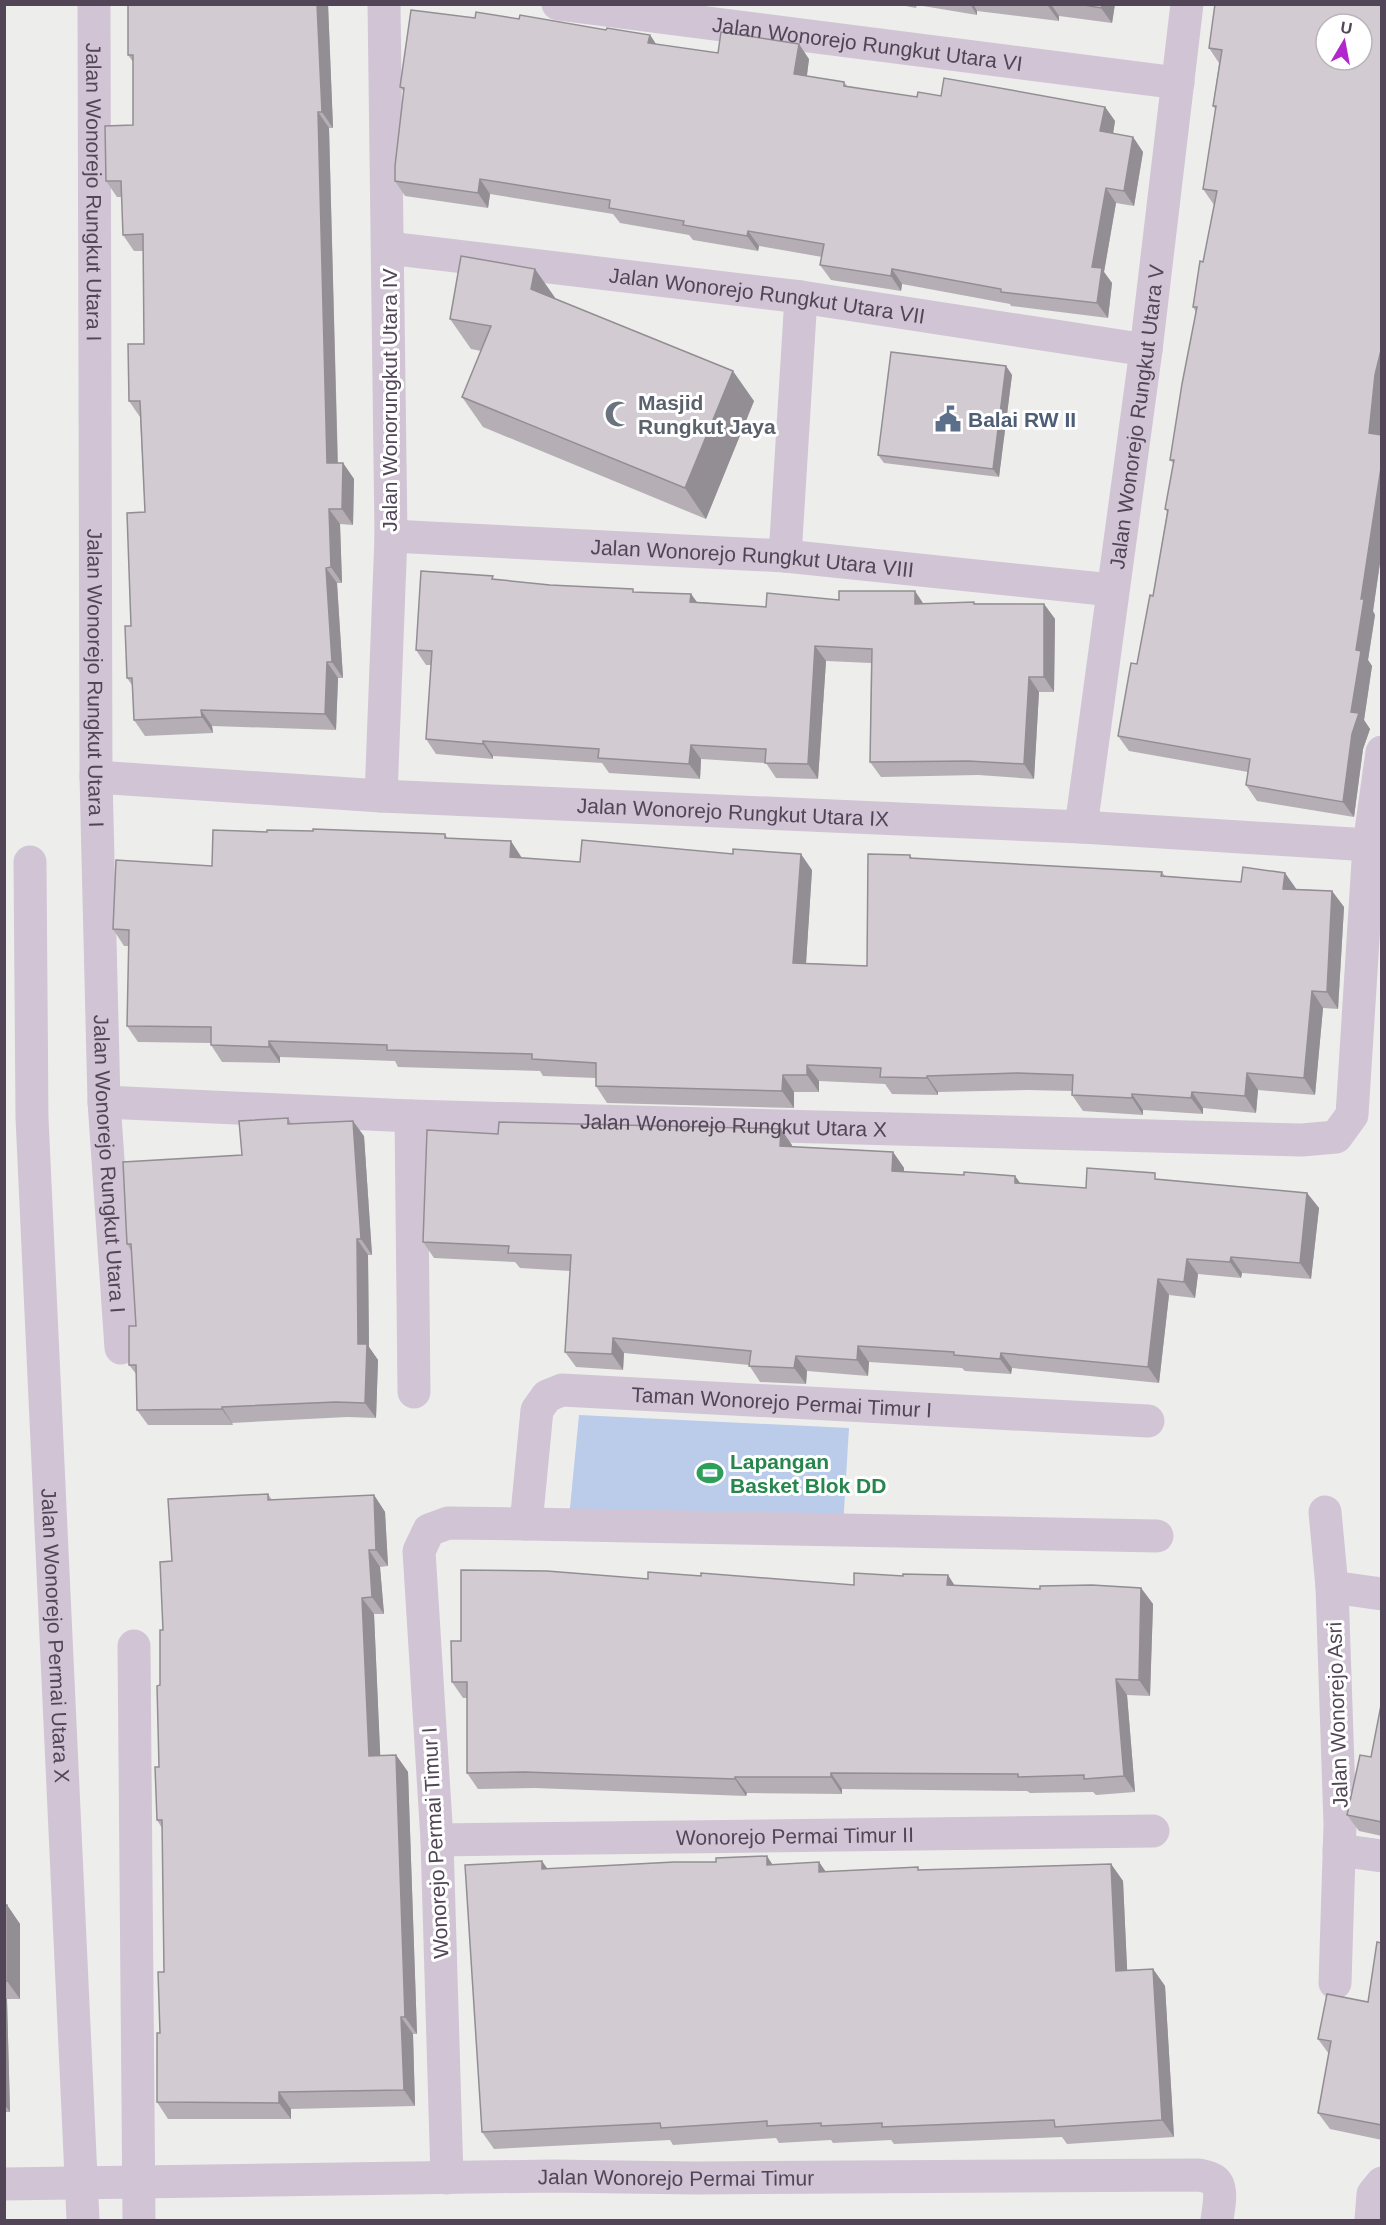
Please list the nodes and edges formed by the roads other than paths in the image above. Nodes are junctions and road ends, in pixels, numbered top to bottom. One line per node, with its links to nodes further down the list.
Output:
1 (94, 4): 13 (street, Jalan Wonorejo Rungkut Utara I)
2 (384, 4): 6 (street, Jalan Wonorungkut Utara IV)
3 (558, 4): 5 (street, Jalan Wonorejo Rungkut Utara VI)
4 (1187, 4): 5 (street, Jalan Wonorejo Rungkut Utara V)
5 (1178, 83): 8 (street, Jalan Wonorejo Rungkut Utara V)
6 (388, 248): 7 (street, Jalan Wonorejo Rungkut Utara VII); 9 (street, Jalan Wonorungkut Utara IV)
7 (801, 297): 8 (street, Jalan Wonorejo Rungkut Utara VII); 10 (street)
8 (1146, 350): 11 (street, Jalan Wonorejo Rungkut Utara V)
9 (391, 536): 10 (street, Jalan Wonorejo Rungkut Utara VIII); 14 (street, Jalan Wonorungkut Utara IV)
10 (785, 556): 11 (street, Jalan Wonorejo Rungkut Utara VIII)
11 (1112, 590): 15 (street, Jalan Wonorejo Rungkut Utara V)
12 (1382, 752): 16 (street)
13 (96, 777): 14 (street, Jalan Wonorejo Rungkut Utara IX); 19 (street, Jalan Wonorejo Rungkut Utara I)
14 (381, 796): 15 (street, Jalan Wonorejo Rungkut Utara IX)
15 (1081, 827): 16 (street, Jalan Wonorejo Rungkut Utara IX)
16 (1370, 845): 20 (street, Jalan Wonorejo Rungkut Utara X)
17 (30, 862): 18 (street, Jalan Wonorejo Permai Utara X)
18 (18, 1087): 39 (street, Jalan Wonorejo Permai Utara X)
19 (104, 1102): 20 (street, Jalan Wonorejo Rungkut Utara X); 21 (street, Jalan Wonorejo Rungkut Utara I)
20 (411, 1116): 22 (street)
21 (121, 1348)
22 (414, 1392)
23 (1148, 1421): 25 (street, Taman Wonorejo Permai Timur I)
24 (1325, 1512): 27 (street)
25 (526, 1524): 26 (street); 31 (street, Wonorejo Permai Timur I)
26 (1157, 1536)
27 (1332, 1587): 28 (street, Jalan Wonorejo Asri); 32 (street, Jalan Wonorejo Asri)
28 (1382, 1594)
29 (134, 1646): 36 (street)
30 (1153, 1832): 31 (street, Wonorejo Permai Timur II)
31 (437, 1840): 35 (street, Wonorejo Permai Timur I)
32 (1339, 1850): 33 (street); 34 (street, Jalan Wonorejo Asri)
33 (1382, 1856)
34 (1335, 1983)
35 (447, 2178): 36 (street, Jalan Wonorejo Permai Timur); 42 (street, Jalan Wonorejo Permai Timur)
36 (138, 2181): 39 (street, Jalan Wonorejo Permai Timur); 41 (street)
37 (1382, 2183): 43 (street)
38 (4, 2184): 39 (street, Jalan Wonorejo Permai Timur)
39 (82, 2184): 40 (street, Jalan Wonorejo Permai Utara X)
40 (83, 2220)
41 (139, 2220)
42 (1217, 2220)
43 (1371, 2220)

